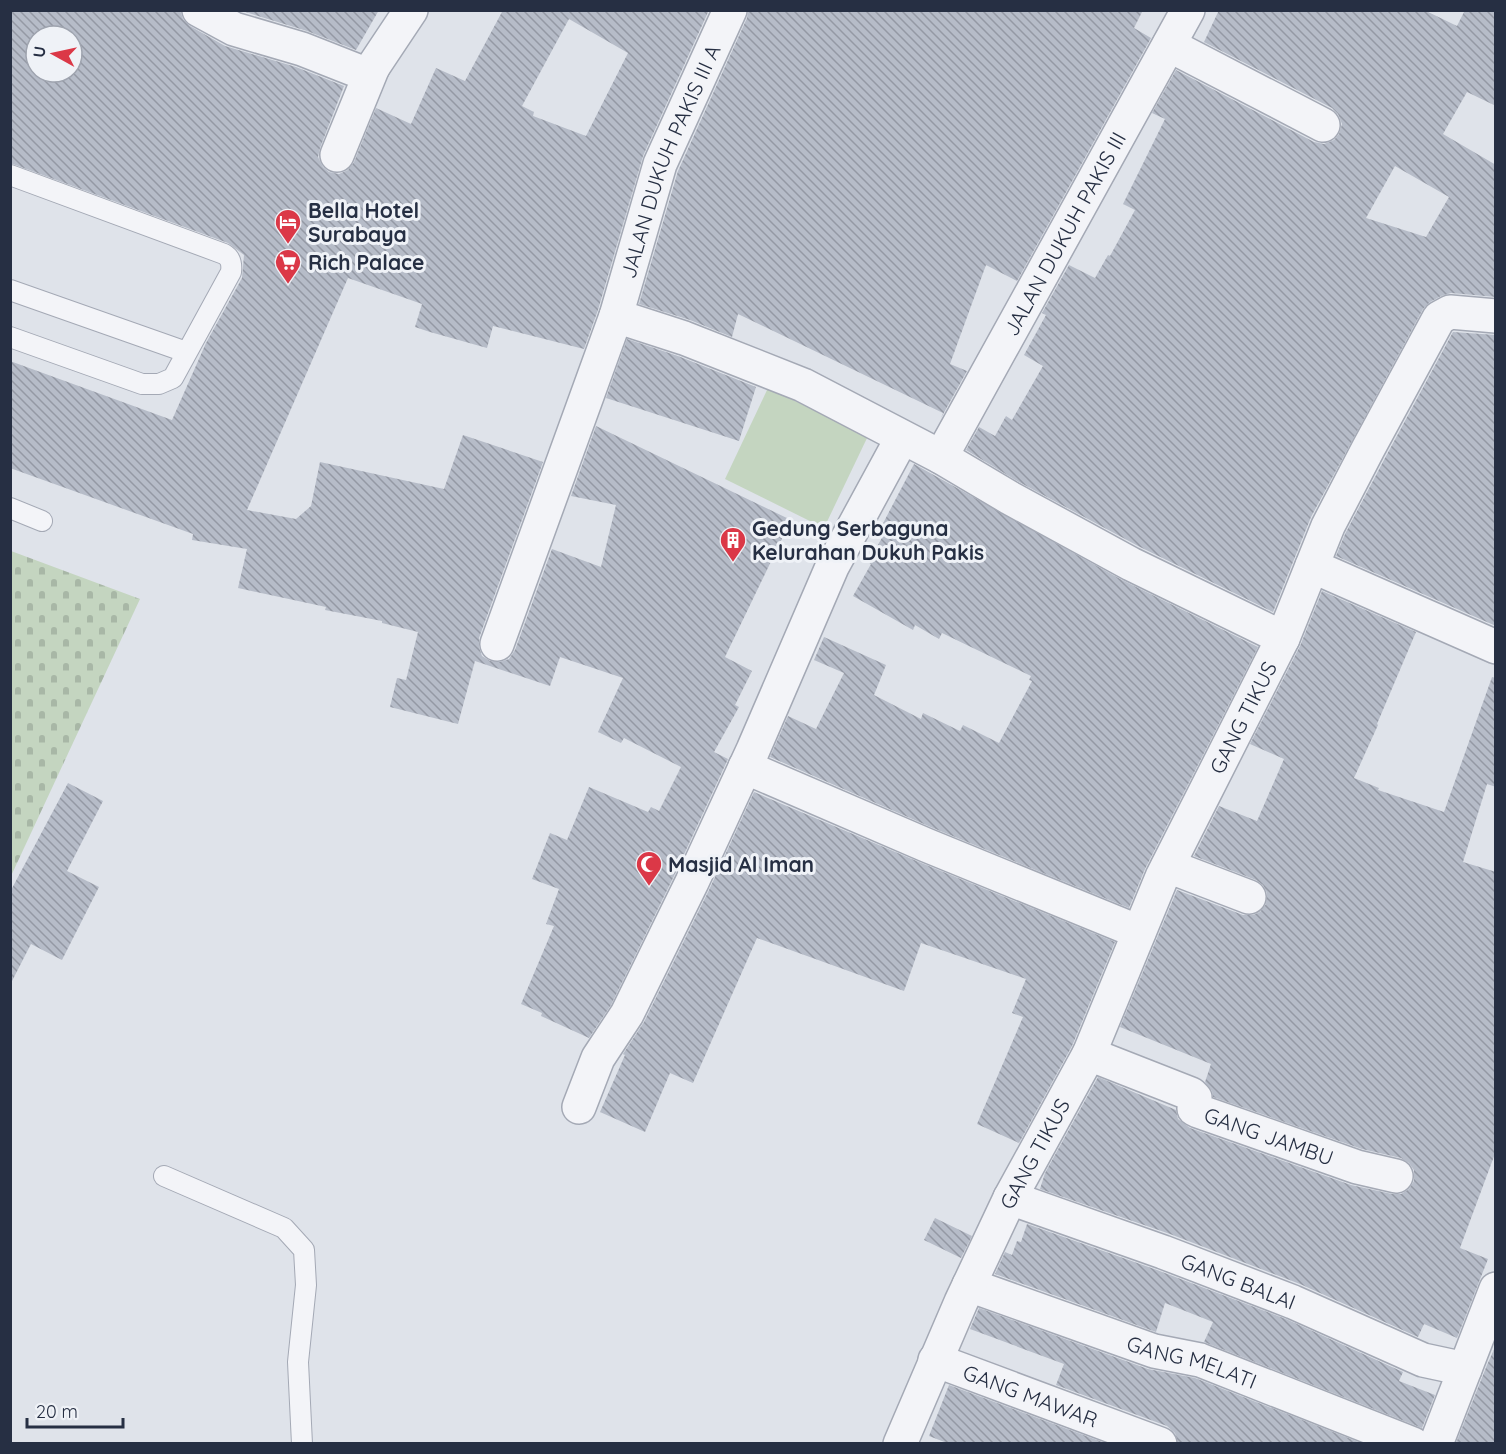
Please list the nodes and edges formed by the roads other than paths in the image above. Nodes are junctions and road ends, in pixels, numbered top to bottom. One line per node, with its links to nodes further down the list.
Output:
1 (199, 10): 6 (street)
2 (411, 10): 6 (street)
3 (730, 10): 11 (street, JALAN DUKUH PAKIS III A)
4 (1188, 10): 5 (street, JALAN DUKUH PAKIS III)
5 (1169, 45): 7 (street); 16 (street, JALAN DUKUH PAKIS III)
6 (367, 70): 8 (street)
7 (1323, 125)
8 (337, 155)
9 (10, 175): 14 (lane)
10 (10, 290): 14 (lane)
11 (616, 316): 15 (street); 21 (street, JALAN DUKUH PAKIS III A)
12 (1496, 316): 19 (street, GANG TIKUS)
13 (10, 337): 14 (lane)
14 (186, 352)
15 (902, 438): 16 (street); 23 (street)
16 (941, 458): 20 (street)
17 (10, 508): 18 (lane)
18 (42, 520)
19 (1311, 566): 20 (street, GANG TIKUS); 22 (street)
20 (1283, 638): 24 (street, GANG TIKUS)
21 (497, 644)
22 (1496, 647)
23 (745, 767): 26 (street); 28 (street)
24 (1168, 866): 25 (street); 26 (street, GANG TIKUS)
25 (1249, 897)
26 (1139, 932): 27 (street, GANG TIKUS)
27 (1089, 1054): 30 (street, GANG JAMBU); 31 (street, GANG TIKUS)
28 (579, 1107)
29 (164, 1176): 36 (lane)
30 (1396, 1176)
31 (1010, 1198): 32 (street, GANG TIKUS); 35 (street, GANG BALAI)
32 (969, 1285): 34 (street, GANG TIKUS); 39 (street, GANG MELATI)
33 (1496, 1289): 35 (street)
34 (935, 1360): 37 (street, GANG TIKUS); 38 (street, GANG MAWAR)
35 (1465, 1369): 40 (street)
36 (302, 1443)
37 (900, 1443)
38 (1160, 1443)
39 (1413, 1443)
40 (1436, 1443)

